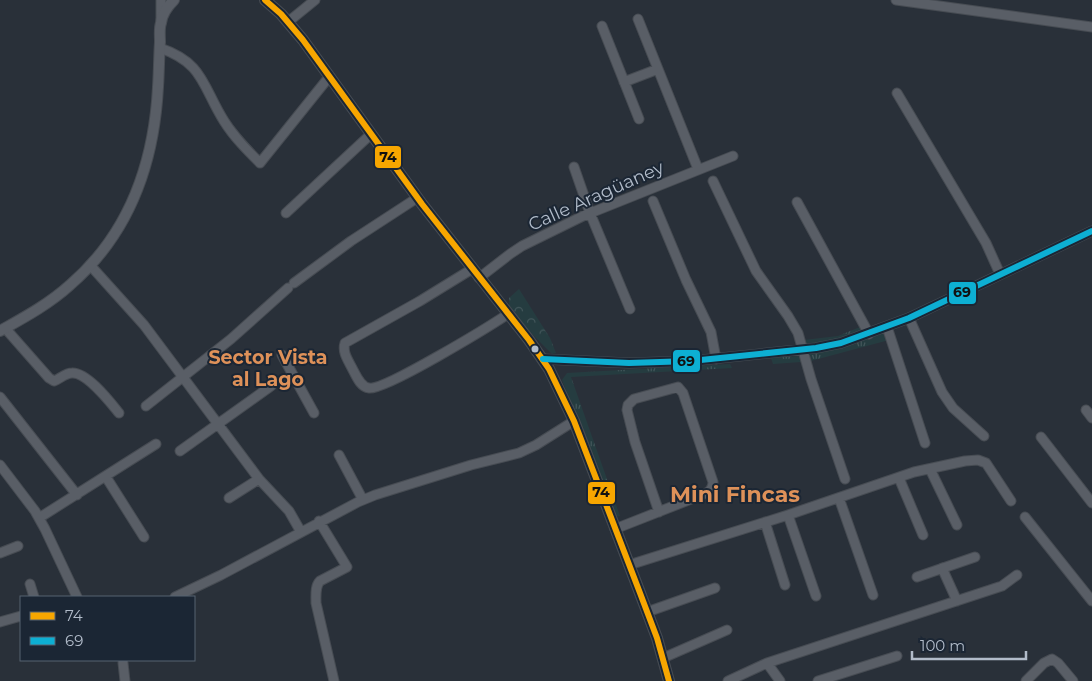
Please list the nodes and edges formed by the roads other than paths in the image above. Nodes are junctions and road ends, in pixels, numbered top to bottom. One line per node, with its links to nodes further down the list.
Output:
1 (161, 0): 8 (street)
2 (174, 0): 8 (street)
3 (265, 0): 7 (street)
4 (315, 0): 7 (street)
5 (896, 0): 10 (street)
6 (638, 19): 12 (street)
7 (288, 22): 13 (street)
8 (161, 23): 11 (street)
9 (602, 26): 14 (street)
10 (1092, 27)
11 (160, 48): 13 (street); 28 (street)
12 (658, 69): 14 (street); 20 (street)
13 (329, 77): 17 (street)
14 (624, 82): 16 (street)
15 (897, 93): 30 (street)
16 (639, 119)
17 (370, 135): 22 (street); 25 (street)
18 (732, 156): 20 (street, Calle Aragüaney)
19 (574, 167): 26 (street)
20 (698, 169): 26 (street, Calle Aragüaney)
21 (713, 181): 38 (street)
22 (417, 198): 29 (street); 42 (street)
23 (653, 201): 41 (street)
24 (798, 202): 37 (street)
25 (286, 213)
26 (590, 213): 31 (street, Calle Aragüaney); 32 (street)
27 (1092, 231): 30 (street)
28 (90, 264): 36 (street); 42 (street)
29 (472, 269): 31 (street); 33 (street)
30 (1000, 274): 34 (street)
31 (479, 278): 33 (street)
32 (630, 309)
33 (508, 314): 40 (street)
34 (909, 318): 35 (street); 52 (street)
35 (887, 327): 37 (street); 54 (street)
36 (2, 329): 47 (street)
37 (869, 334): 38 (street)
38 (802, 350): 41 (street); 63 (street)
39 (282, 355): 48 (street)
40 (543, 359): 41 (street); 50 (street)
41 (716, 359)
42 (184, 376): 45 (street); 51 (street)
43 (271, 386): 51 (street)
44 (0, 397): 64 (street)
45 (146, 406)
46 (1086, 410): 49 (street)
47 (120, 413)
48 (314, 413)
49 (1092, 418)
50 (574, 421): 67 (street); 77 (street)
51 (218, 424): 56 (street); 62 (street)
52 (984, 436)
53 (1041, 437): 69 (street)
54 (925, 443)
55 (156, 444): 60 (street)
56 (180, 451)
57 (338, 455): 67 (street)
58 (0, 465): 73 (street)
59 (930, 468): 61 (street); 68 (street); 76 (street)
60 (106, 477): 64 (street); 80 (street)
61 (899, 478): 66 (street); 79 (street)
62 (259, 479): 65 (street); 78 (street)
63 (845, 479)
64 (77, 495): 73 (street)
65 (229, 498)
66 (839, 498): 71 (street); 91 (street)
67 (363, 500): 74 (street)
68 (1011, 501)
69 (1092, 503)
70 (659, 512): 70 (street); 77 (street)
71 (788, 515): 75 (street); 95 (street)
72 (1024, 517): 97 (street)
73 (39, 518): 93 (street)
74 (319, 522): 78 (street); 107 (street)
75 (765, 522): 84 (street); 89 (street)
76 (957, 525)
77 (615, 529): 84 (street)
78 (301, 532): 94 (street)
79 (923, 534)
80 (144, 537)
81 (18, 546): 82 (street)
82 (0, 553)
83 (975, 557): 85 (street)
84 (629, 565): 98 (street)
85 (942, 568): 87 (street); 96 (street)
86 (1016, 575): 96 (street)
87 (917, 577)
88 (30, 584): 92 (street)
89 (785, 585)
90 (715, 588): 98 (street)
91 (873, 595)
92 (34, 596)
93 (77, 596)
94 (177, 596)
95 (816, 596)
96 (957, 601): 105 (street)
97 (1092, 601)
98 (647, 612): 103 (street)
99 (20, 616): 100 (street)
100 (0, 622)
101 (727, 630): 103 (street)
102 (897, 656): 111 (street)
103 (663, 658): 108 (street)
104 (123, 662): 106 (street)
105 (767, 663): 109 (street); 110 (street)
106 (126, 681)
107 (334, 681)
108 (669, 681)
109 (728, 681)
110 (780, 681)
111 (818, 681)
112 (1026, 681): 113 (street)
113 (1073, 681)

